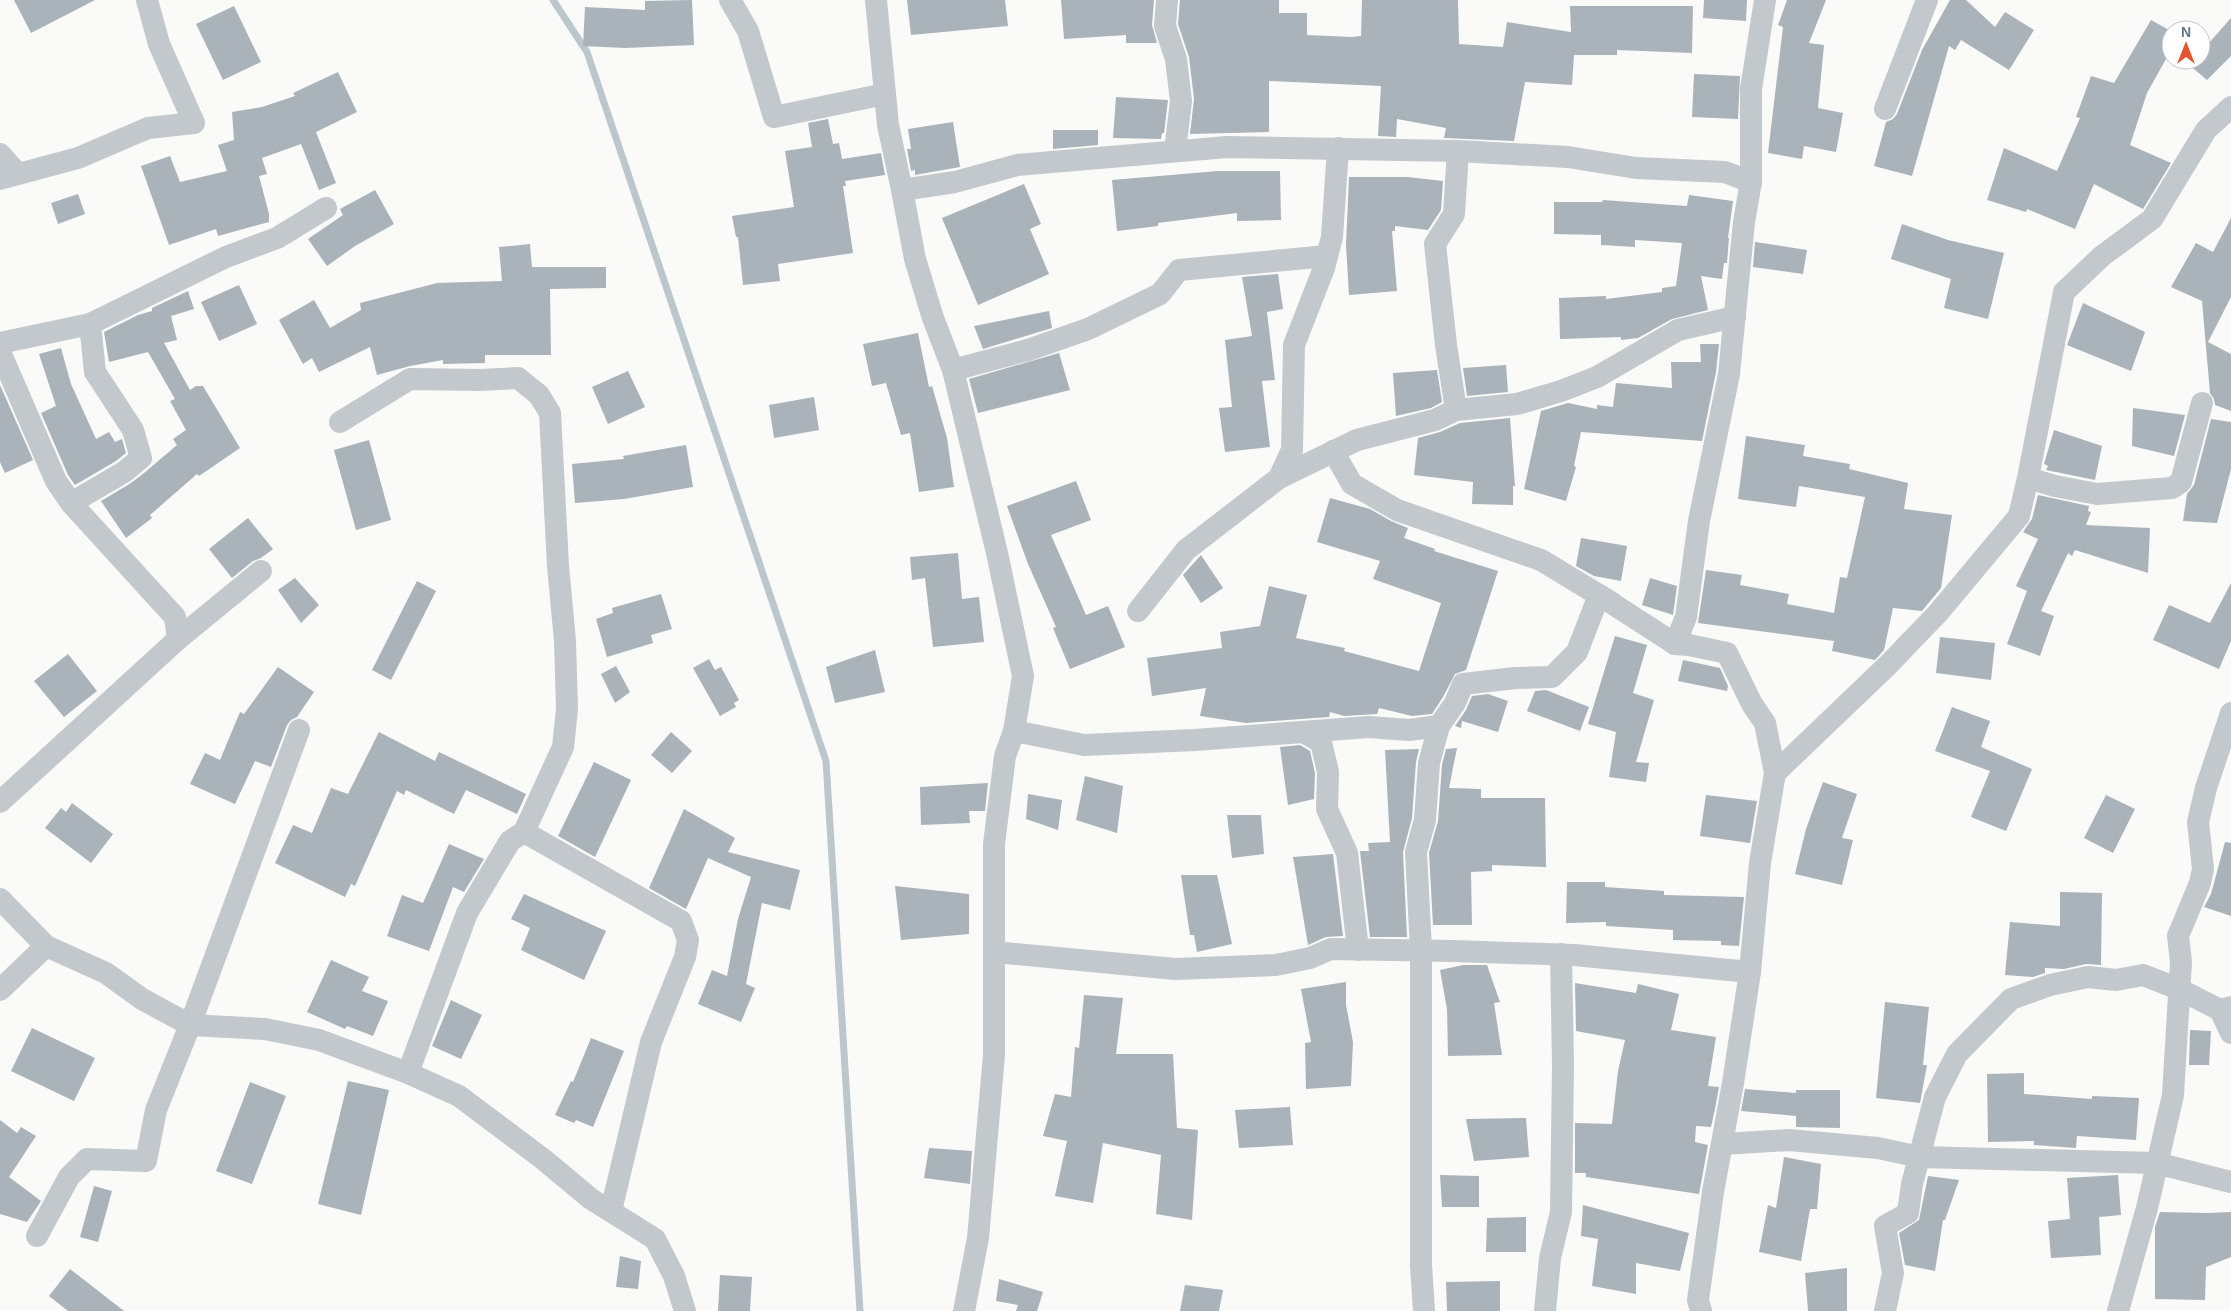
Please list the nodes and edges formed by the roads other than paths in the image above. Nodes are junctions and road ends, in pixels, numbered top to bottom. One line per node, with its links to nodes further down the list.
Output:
1 (147, 0): 14 (street)
2 (730, 0): 7 (street)
3 (876, 0): 7 (street)
4 (1167, 0): 11 (street)
5 (1765, 0): 15 (street)
6 (1928, 0): 9 (street)
7 (885, 94): 16 (street)
8 (2231, 107): 29 (street)
9 (1885, 108)
10 (1338, 148): 11 (street); 12 (street); 18 (street)
11 (1175, 151): 16 (street)
12 (1458, 151): 15 (street); 25 (street)
13 (0, 154): 14 (street)
14 (9, 177)
15 (1751, 182): 19 (street)
16 (902, 190): 23 (street)
17 (326, 208): 20 (street)
18 (1327, 256): 23 (street); 28 (street)
19 (1735, 317): 25 (street); 35 (street)
20 (90, 324): 21 (street); 30 (street)
21 (0, 344)
22 (0, 352): 30 (street)
23 (953, 370): 39 (street)
24 (2202, 403): 29 (street)
25 (1456, 410): 27 (street)
26 (340, 422): 43 (street)
27 (1333, 452): 28 (street); 32 (street)
28 (1279, 478): 33 (street)
29 (2028, 478): 41 (street)
30 (71, 504): 34 (street)
31 (260, 571): 34 (street)
32 (1599, 595): 35 (street); 37 (street)
33 (1138, 611)
34 (178, 639): 42 (street)
35 (1675, 644): 41 (street)
36 (2231, 713): 51 (street)
37 (1439, 726): 40 (street); 47 (street)
38 (299, 730): 54 (street)
39 (1014, 731): 40 (street); 48 (street)
40 (1303, 732): 46 (street)
41 (1775, 773): 50 (street)
42 (0, 802)
43 (524, 832): 56 (street); 61 (street)
44 (0, 899): 45 (street)
45 (46, 946): 52 (street); 54 (street)
46 (1358, 950): 47 (street); 48 (street)
47 (1422, 950): 49 (street); 65 (street)
48 (994, 952): 64 (street)
49 (1561, 954): 50 (street); 66 (street)
50 (1750, 972): 57 (street)
51 (2179, 989): 53 (street); 58 (street); 59 (street)
52 (0, 990)
53 (2225, 1008): 55 (street)
54 (190, 1025): 56 (street); 62 (street)
55 (2231, 1033)
56 (408, 1073): 61 (street)
57 (1723, 1144): 58 (street); 67 (street)
58 (1920, 1157): 59 (street); 68 (street)
59 (2156, 1164): 60 (street); 69 (street)
60 (2231, 1182)
61 (611, 1211): 63 (street)
62 (37, 1236)
63 (685, 1311)
64 (964, 1311)
65 (1424, 1311)
66 (1546, 1311)
67 (1701, 1311)
68 (1885, 1311)
69 (2118, 1311)

